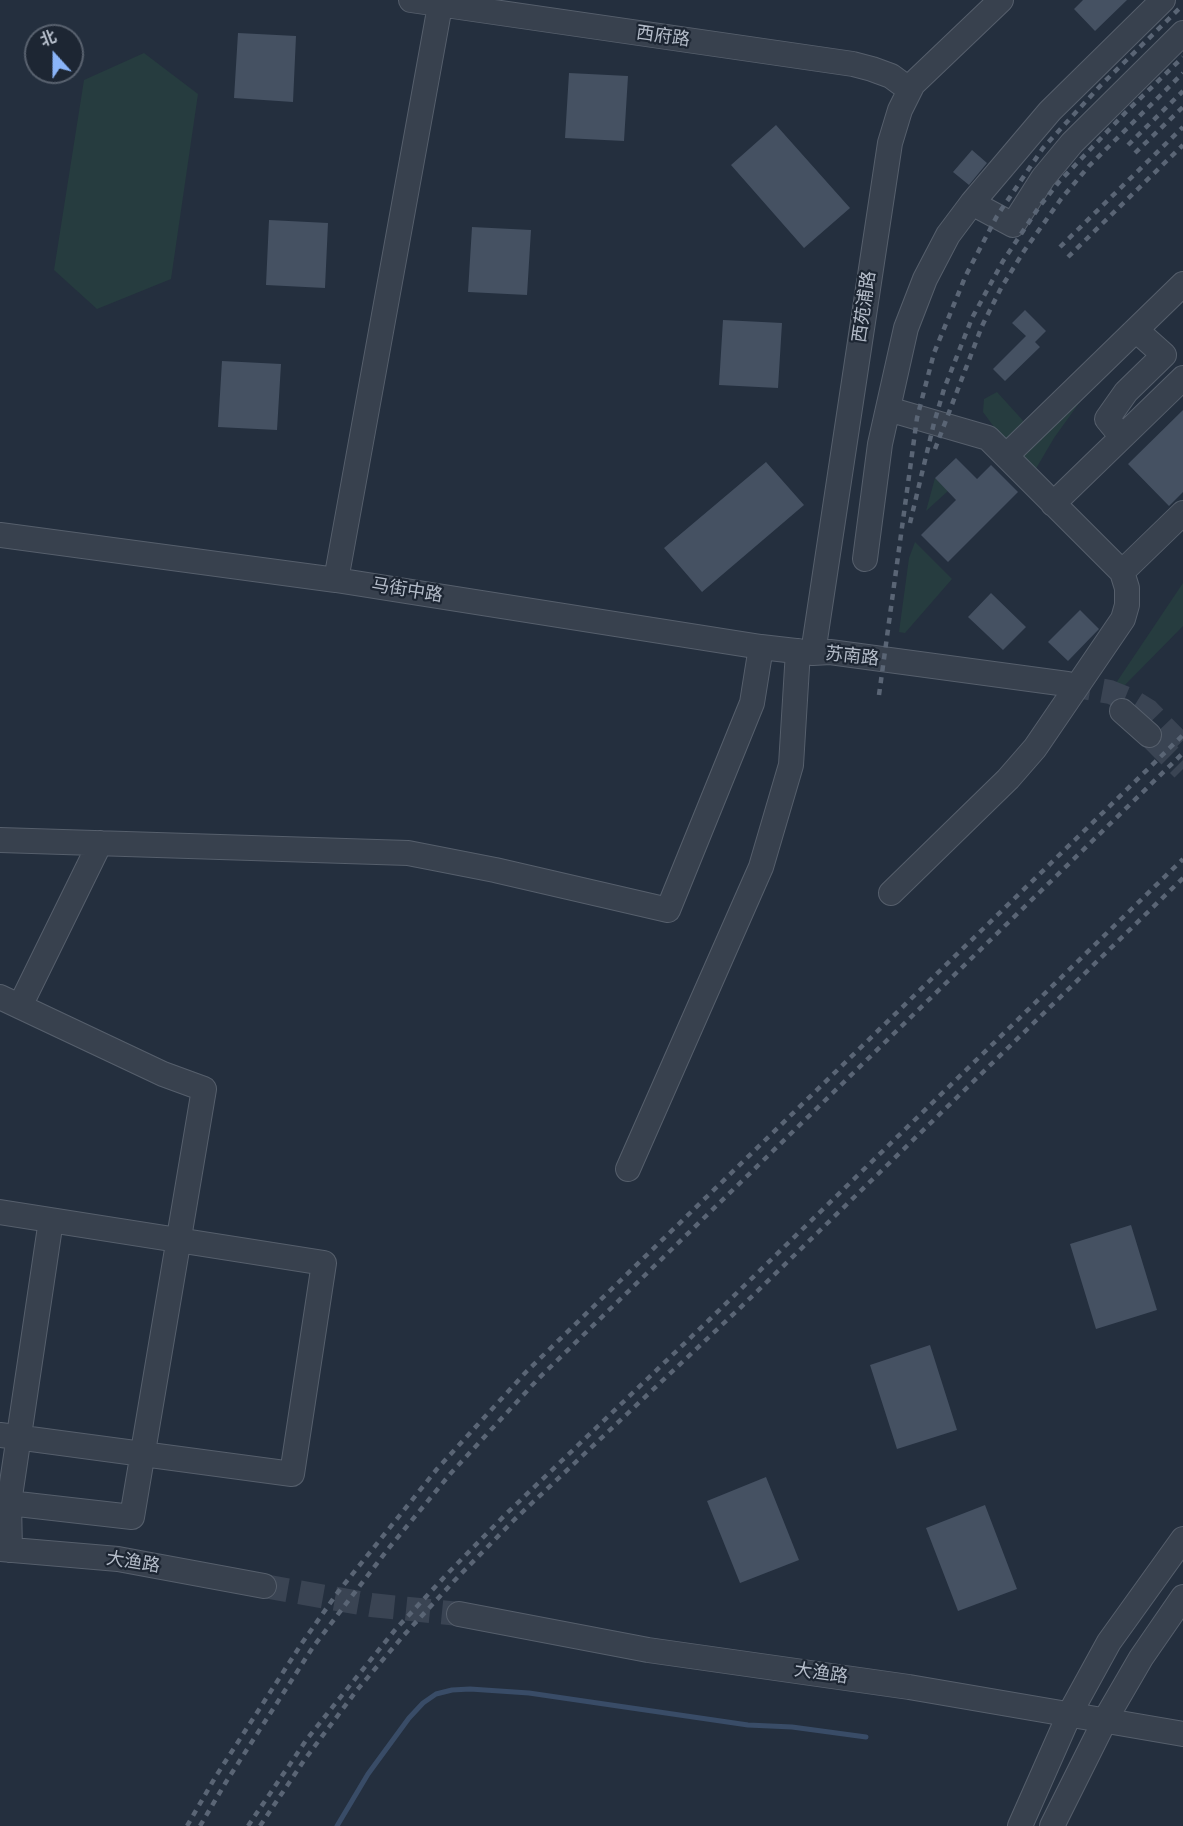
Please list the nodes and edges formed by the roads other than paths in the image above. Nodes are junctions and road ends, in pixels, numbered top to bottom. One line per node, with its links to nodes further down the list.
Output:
1 (411, 0): 4 (street, 西府路)
2 (1001, 0): 6 (street, 西苑浦路)
3 (1163, 0): 7 (street)
4 (440, 3): 6 (street, 西府路); 19 (street)
5 (1183, 33): 7 (street)
6 (910, 90): 21 (street, 西苑浦路)
7 (972, 203): 11 (street)
8 (1183, 284): 9 (street)
9 (1136, 330): 12 (street); 13 (street)
10 (1183, 378): 12 (street)
11 (888, 409): 13 (street); 17 (street)
12 (1122, 436): 14 (street)
13 (1006, 456): 14 (street)
14 (1053, 504): 18 (street)
15 (1183, 513): 18 (street)
16 (0, 535): 19 (street, 马街中路)
17 (865, 559)
18 (1122, 572): 27 (street)
19 (336, 580): 20 (street, 马街中路)
20 (761, 647): 21 (street, 马街中路); 26 (street)
21 (806, 652): 22 (street, 苏南路); 29 (street, 西苑浦路)
22 (1062, 691)
23 (1122, 711): 24 (street)
24 (1149, 735)
25 (0, 840): 26 (street)
26 (100, 843): 28 (street)
27 (891, 893)
28 (10, 1001): 32 (street)
29 (628, 1169)
30 (0, 1212): 31 (street)
31 (51, 1220): 32 (street); 33 (street)
32 (179, 1239): 34 (street); 34 (street)
33 (9, 1436): 34 (street); 35 (street)
34 (144, 1454): 35 (street)
35 (9, 1503): 37 (street)
36 (1183, 1539): 41 (street)
37 (5, 1550): 38 (street, 大渔路)
38 (264, 1586)
39 (1183, 1596): 42 (street)
40 (459, 1614): 41 (street, 大渔路)
41 (1070, 1713): 42 (street, 大渔路); 44 (street)
42 (1105, 1720): 43 (street, 大渔路); 45 (street)
43 (1183, 1734)
44 (1020, 1826)
45 (1052, 1826)

